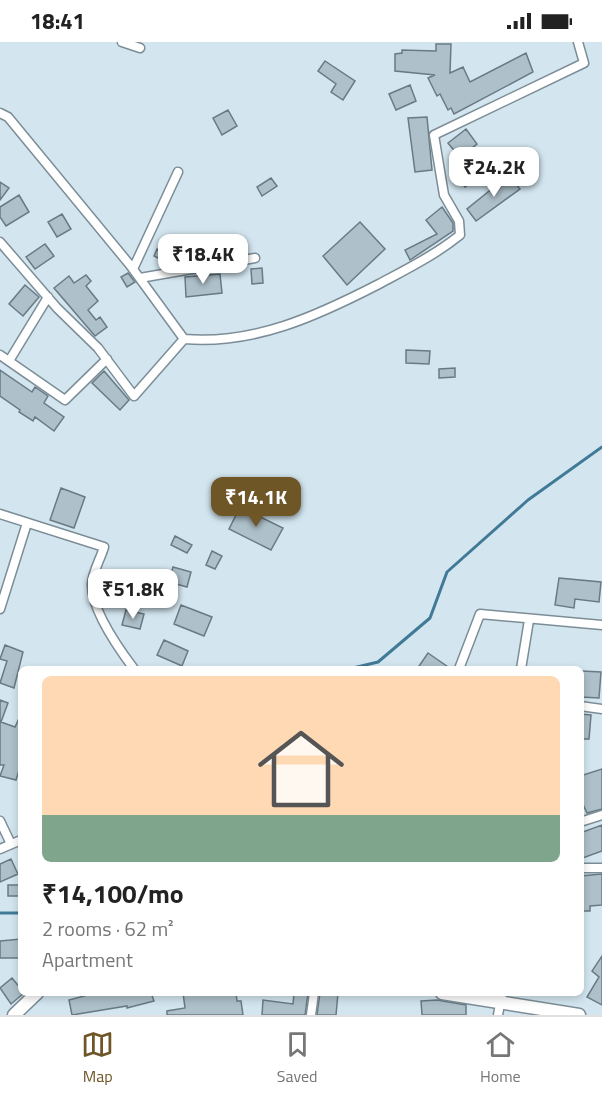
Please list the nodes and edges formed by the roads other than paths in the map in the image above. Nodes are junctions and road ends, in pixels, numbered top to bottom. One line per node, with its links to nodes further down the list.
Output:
1 (122, 42): 3 (street)
2 (578, 42): 11 (street)
3 (140, 48)
4 (0, 113): 8 (street)
5 (178, 172): 8 (street)
6 (0, 242): 10 (street)
7 (255, 258): 9 (street)
8 (133, 269): 9 (street)
9 (140, 278): 11 (street)
10 (48, 297): 13 (street); 14 (street)
11 (184, 339): 13 (street)
12 (0, 356): 14 (street)
13 (106, 359): 14 (street)
14 (9, 361)
15 (0, 514): 16 (street)
16 (27, 523): 17 (street); 20 (street)
17 (0, 609)
18 (529, 621): 19 (street); 21 (street); 22 (street)
19 (602, 625)
20 (132, 666)
21 (460, 666)
22 (522, 666)
23 (584, 707): 24 (street)
24 (602, 709)
25 (602, 815): 27 (street)
26 (0, 821): 29 (street)
27 (584, 821)
28 (18, 841): 29 (street)
29 (11, 844): 30 (street)
30 (0, 849)
31 (584, 868): 32 (street)
32 (602, 868)
33 (34, 996): 37 (street)
34 (314, 996): 38 (street)
35 (487, 996): 36 (street)
36 (502, 997): 39 (street); 40 (street)
37 (14, 1015)
38 (311, 1015)
39 (498, 1015)
40 (579, 1015)

